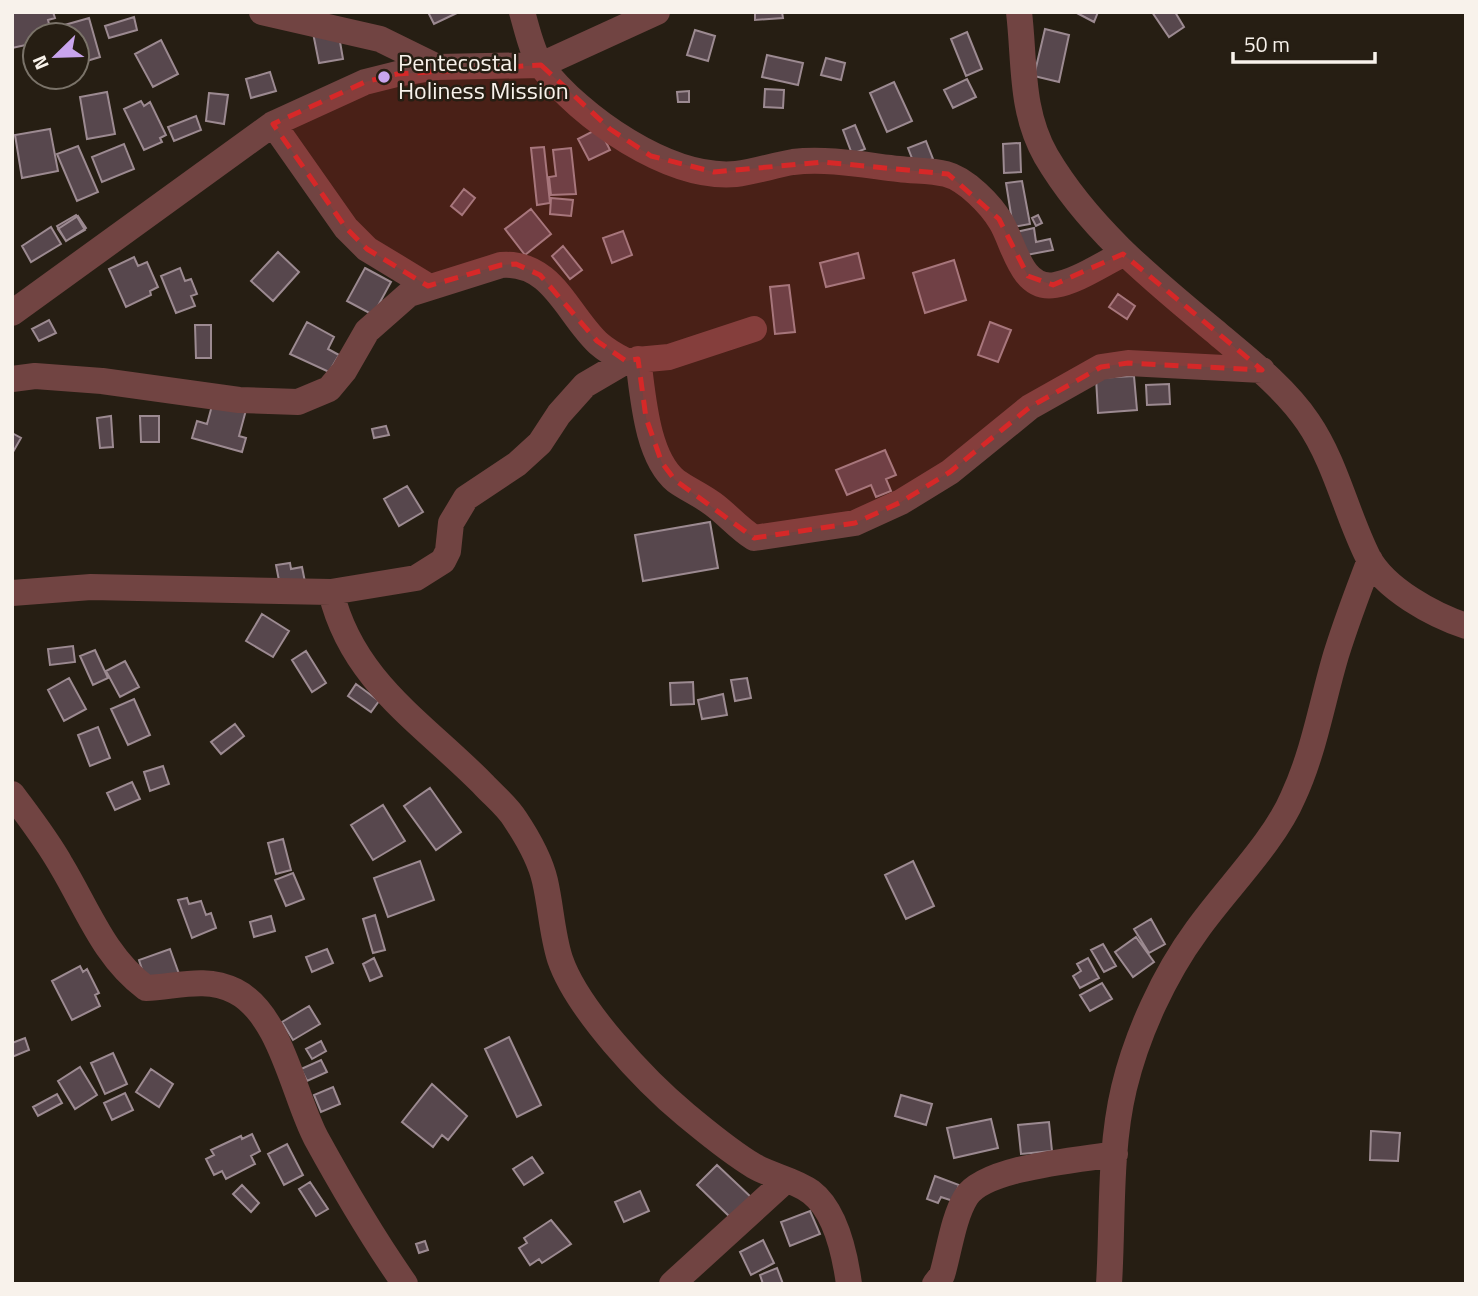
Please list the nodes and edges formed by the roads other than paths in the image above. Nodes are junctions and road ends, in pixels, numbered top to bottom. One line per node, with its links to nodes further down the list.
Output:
1 (262, 12): 6 (street)
2 (522, 12): 5 (street)
3 (657, 12): 5 (street)
4 (1019, 12): 8 (street)
5 (541, 65): 6 (street); 8 (street)
6 (436, 67): 7 (street)
7 (273, 124): 9 (street); 10 (street)
8 (1123, 254): 13 (street)
9 (428, 286): 12 (street); 14 (street)
10 (12, 313)
11 (754, 329): 12 (street)
12 (632, 360): 13 (street); 16 (street)
13 (1262, 370): 15 (street)
14 (12, 379)
15 (1370, 560): 18 (street); 20 (street)
16 (331, 592): 17 (street); 21 (street)
17 (12, 593)
18 (1466, 626)
19 (12, 794): 22 (street)
20 (1115, 1154): 25 (street); 26 (street)
21 (785, 1181): 23 (street); 24 (street)
22 (405, 1284)
23 (672, 1284)
24 (849, 1284)
25 (935, 1284)
26 (1109, 1284)

